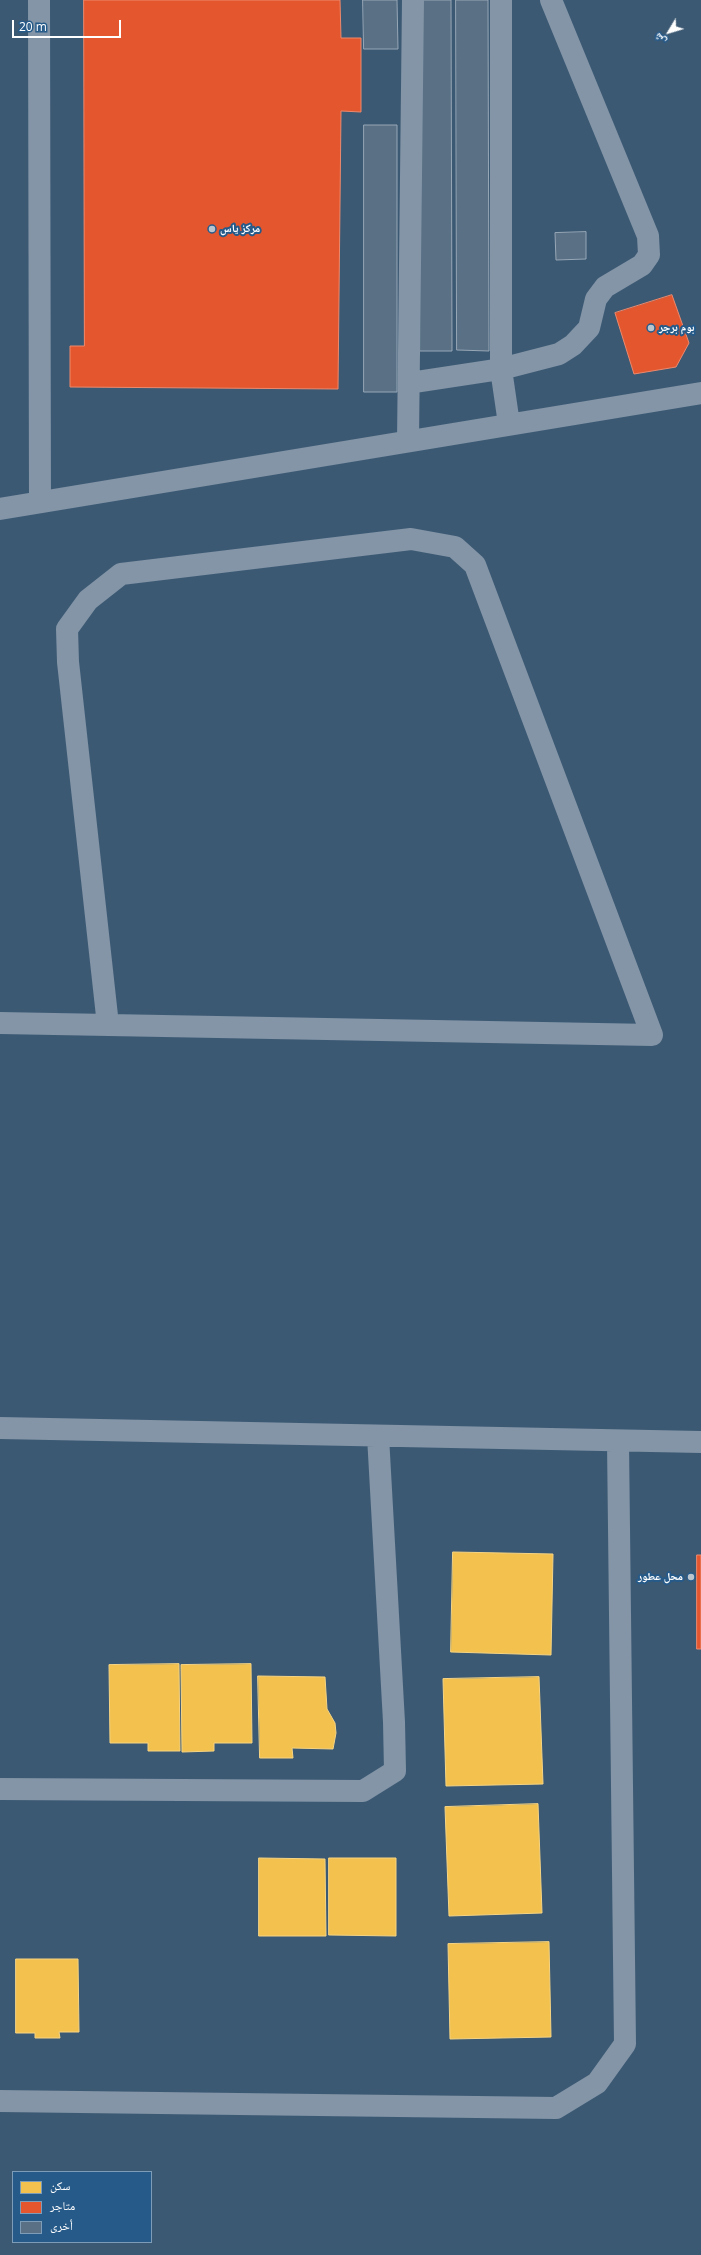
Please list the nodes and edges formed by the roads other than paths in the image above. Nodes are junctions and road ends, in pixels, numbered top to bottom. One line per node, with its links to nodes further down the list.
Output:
1 (39, 0): 10 (street)
2 (413, 0): 6 (street)
3 (501, 0): 5 (street)
4 (551, 0): 5 (street)
5 (501, 369): 6 (street); 8 (street)
6 (409, 383): 9 (street)
7 (701, 392): 8 (street)
8 (509, 424): 9 (street)
9 (408, 441): 10 (street)
10 (40, 502): 11 (street)
11 (0, 509)
12 (0, 1024): 13 (street)
13 (108, 1025): 13 (street)
14 (0, 1428): 15 (street)
15 (378, 1436): 16 (street); 18 (street)
16 (618, 1442): 17 (street); 19 (street)
17 (701, 1442)
18 (0, 1789)
19 (0, 2101)

